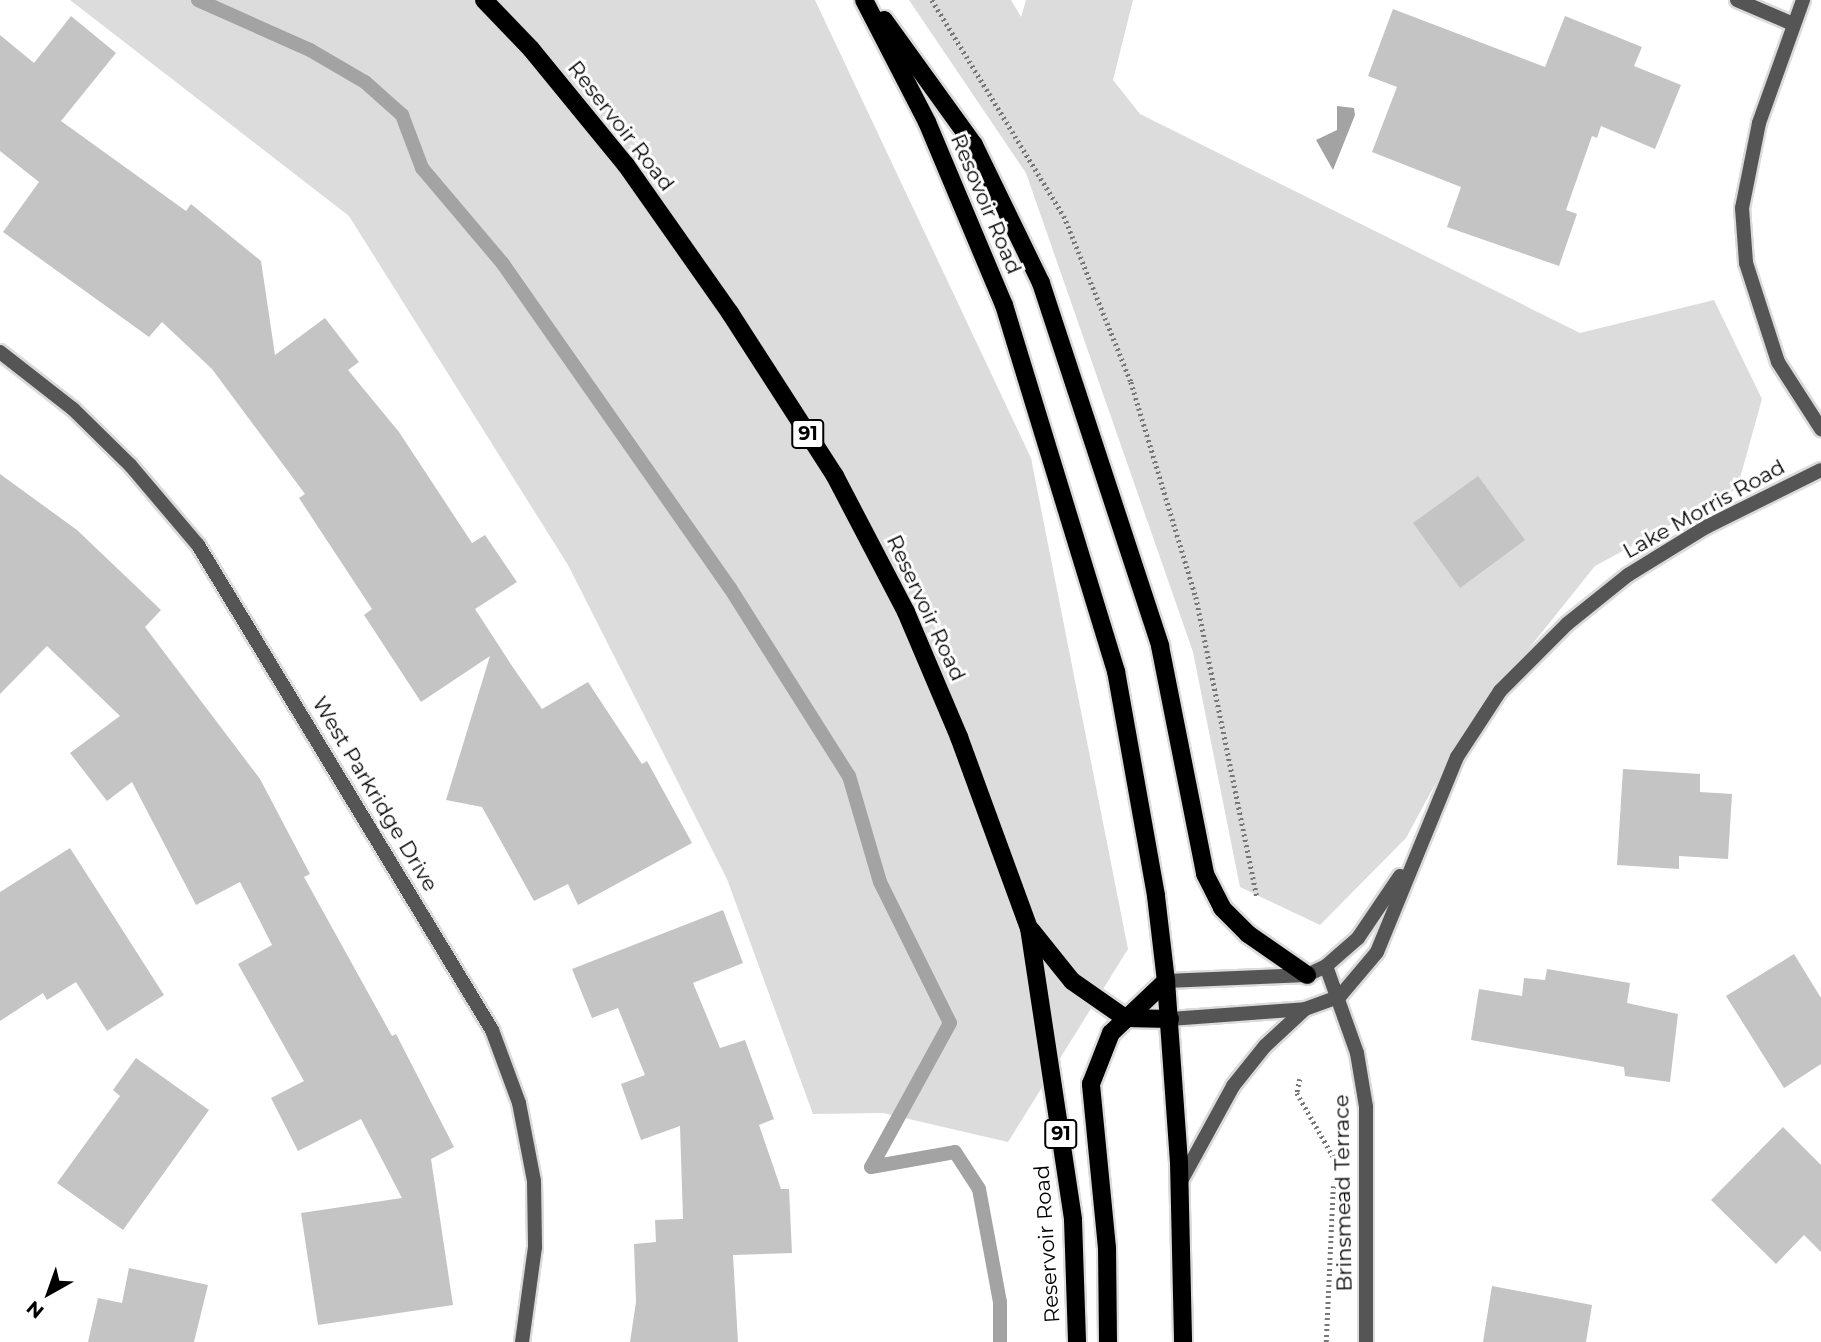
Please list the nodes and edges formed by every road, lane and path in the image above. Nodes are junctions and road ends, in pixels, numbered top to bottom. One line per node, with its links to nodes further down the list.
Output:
1 (484, 0): 11 (main road, Reservoir Road / 91)
2 (864, 0): 14 (main road, Resovoir Road)
3 (870, 0): 13 (main road)
4 (1737, 0): 6 (street)
5 (1803, 0): 6 (street)
6 (1793, 24): 8 (street)
7 (0, 352): 23 (street, West Parkridge Drive)
8 (1821, 429)
9 (1821, 470): 10 (street, Lake Morris Road)
10 (1414, 854): 12 (street, Lake Morris Road); 15 (street, Lake Morris Road)
11 (1029, 928): 17 (main road); 24 (main road, Reservoir Road / 91)
12 (1326, 966): 13 (street, Lake Morris Road); 15 (street, Brinsmead Terrace)
13 (1307, 975): 14 (street, Lake Morris Road)
14 (1166, 981): 17 (main road); 18 (main road)
15 (1340, 996): 16 (street, Lake Morris Road); 28 (street, Brinsmead Terrace)
16 (1305, 1009): 18 (street, Lake Morris Road); 22 (street, Lake Morris Road)
17 (1125, 1018): 18 (main road); 25 (main road)
18 (1170, 1019): 22 (main road)
19 (1300, 1079): 20 (path)
20 (1335, 1166)
21 (1334, 1175): 27 (path)
22 (1180, 1183): 26 (main road)
23 (522, 1342)
24 (1077, 1342)
25 (1108, 1342)
26 (1183, 1342)
27 (1326, 1342)
28 (1366, 1342)

